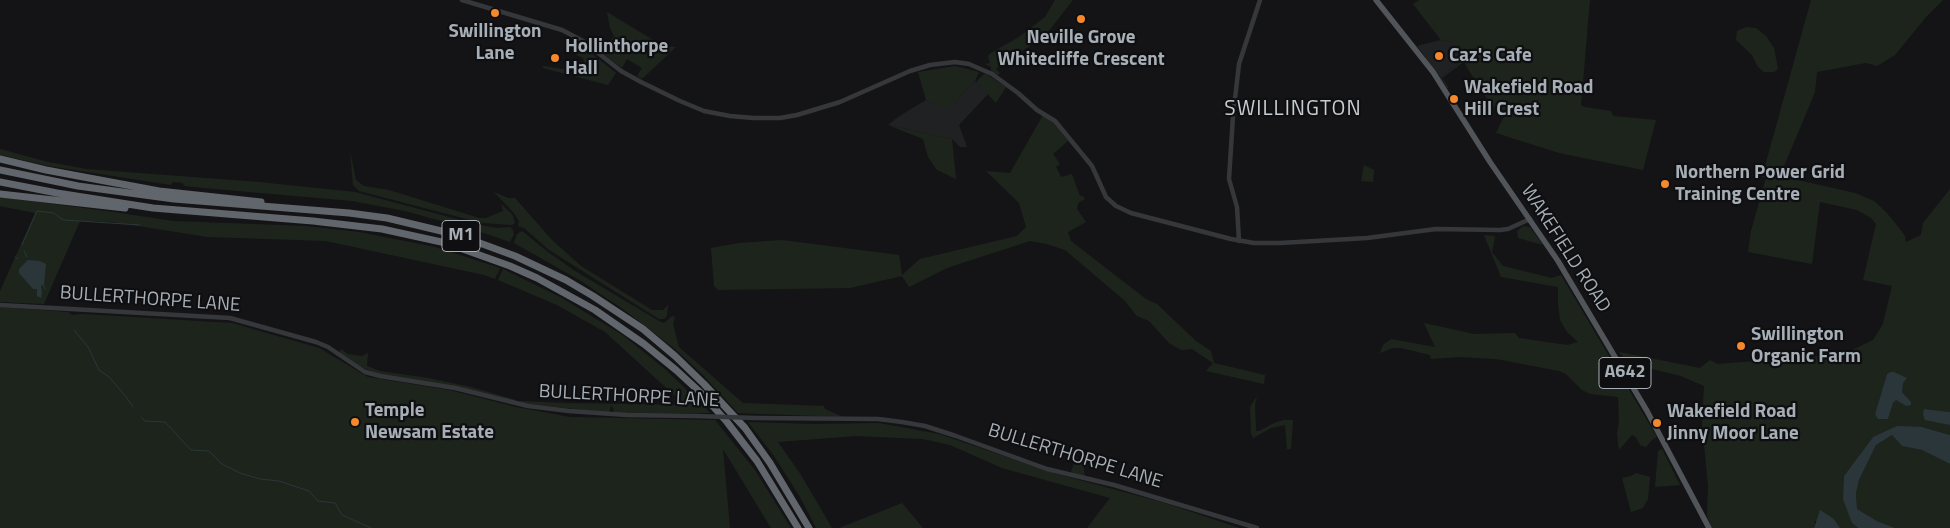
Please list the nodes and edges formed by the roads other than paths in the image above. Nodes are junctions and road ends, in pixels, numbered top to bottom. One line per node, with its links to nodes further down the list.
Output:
1 (462, 0): 12 (street)
2 (1260, 0): 12 (street)
3 (1376, 0): 11 (main road, WAKEFIELD ROAD / A642)
4 (0, 160): 8 (highway, M1); 10 (highway, M1)
5 (0, 170): 8 (highway, M1)
6 (0, 182): 9 (highway, M1)
7 (0, 194): 9 (highway, M1)
8 (174, 199): 10 (highway, M1)
9 (153, 208): 14 (highway, M1)
10 (349, 213): 15 (highway, M1)
11 (1530, 219): 12 (street); 17 (main road, WAKEFIELD ROAD / A642)
12 (1239, 241)
13 (0, 305): 16 (street, BULLERTHORPE LANE, bridge)
14 (798, 528)
15 (809, 528)
16 (1257, 528)
17 (1709, 528)

